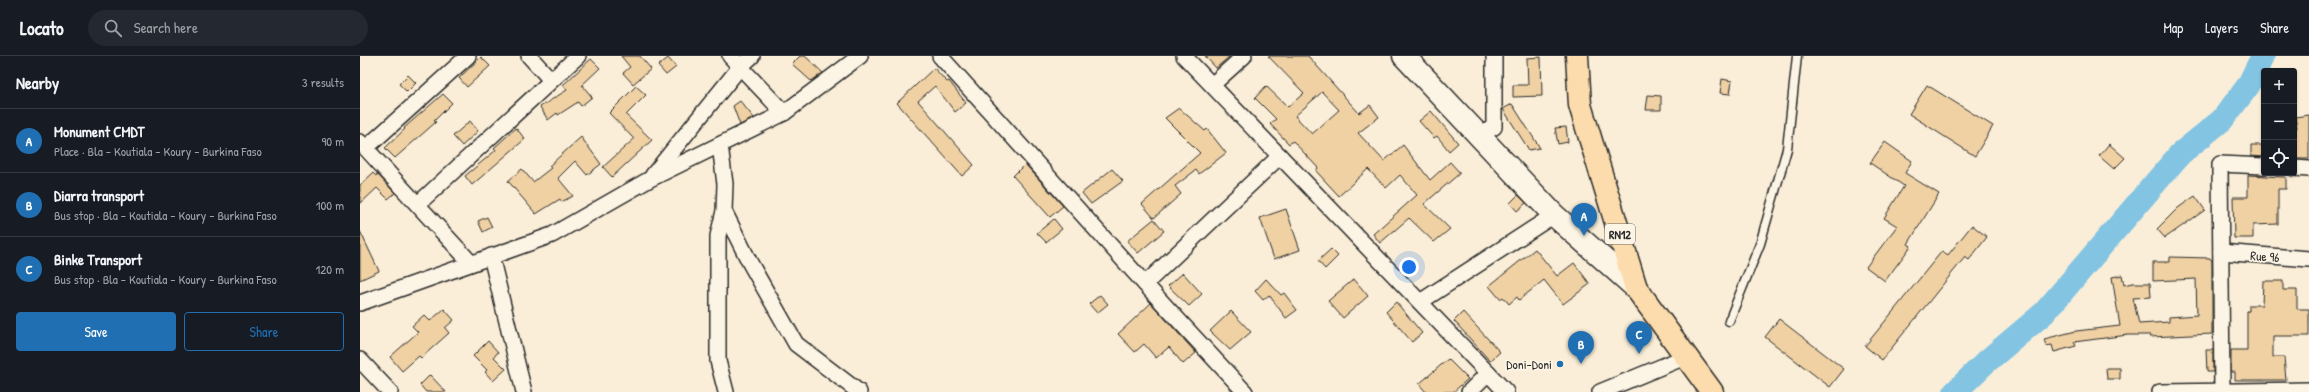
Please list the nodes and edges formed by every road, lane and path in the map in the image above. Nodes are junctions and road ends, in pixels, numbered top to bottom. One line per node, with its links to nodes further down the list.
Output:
1 (468, 56): 19 (street)
2 (529, 56): 15 (street)
3 (578, 56): 15 (street)
4 (730, 56): 14 (street)
5 (752, 56): 14 (street)
6 (860, 56): 17 (street)
7 (940, 56): 33 (street)
8 (1184, 56): 16 (street)
9 (1244, 56): 16 (street)
10 (1404, 56): 18 (street)
11 (1494, 56): 18 (street)
12 (1577, 56): 34 (main road, RN12)
13 (1797, 56): 37 (lane)
14 (740, 67): 17 (street); 25 (street)
15 (551, 80): 26 (street)
16 (1212, 85): 21 (street)
17 (784, 113): 20 (street)
18 (1479, 136): 28 (street)
19 (363, 145): 26 (street)
20 (720, 145): 25 (street); 27 (street)
21 (1280, 156): 33 (street); 35 (street)
22 (2261, 166): 29 (street)
23 (2297, 168): 24 (street)
24 (2309, 169)
25 (650, 179): 30 (street)
26 (418, 204): 32 (street)
27 (724, 211): 44 (street); 45 (street)
28 (1554, 215): 34 (street); 35 (street)
29 (2221, 252): 31 (street, Rue 96); 52 (street)
30 (491, 256): 32 (street); 43 (street)
31 (2309, 259)
32 (471, 263): 36 (street)
33 (1145, 284): 46 (street)
34 (1636, 288): 38 (main road, RN12)
35 (1420, 302): 40 (street)
36 (360, 303)
37 (1729, 321)
38 (1685, 357): 49 (street); 50 (main road, RN12)
39 (360, 360): 42 (street)
40 (1488, 373): 47 (street); 48 (street)
41 (2309, 390): 52 (street)
42 (390, 392)
43 (524, 392)
44 (726, 392)
45 (858, 392)
46 (1245, 392)
47 (1470, 392)
48 (1506, 392)
49 (1600, 392)
50 (1712, 392)
51 (2160, 392): 52 (street)
52 (2222, 392)

